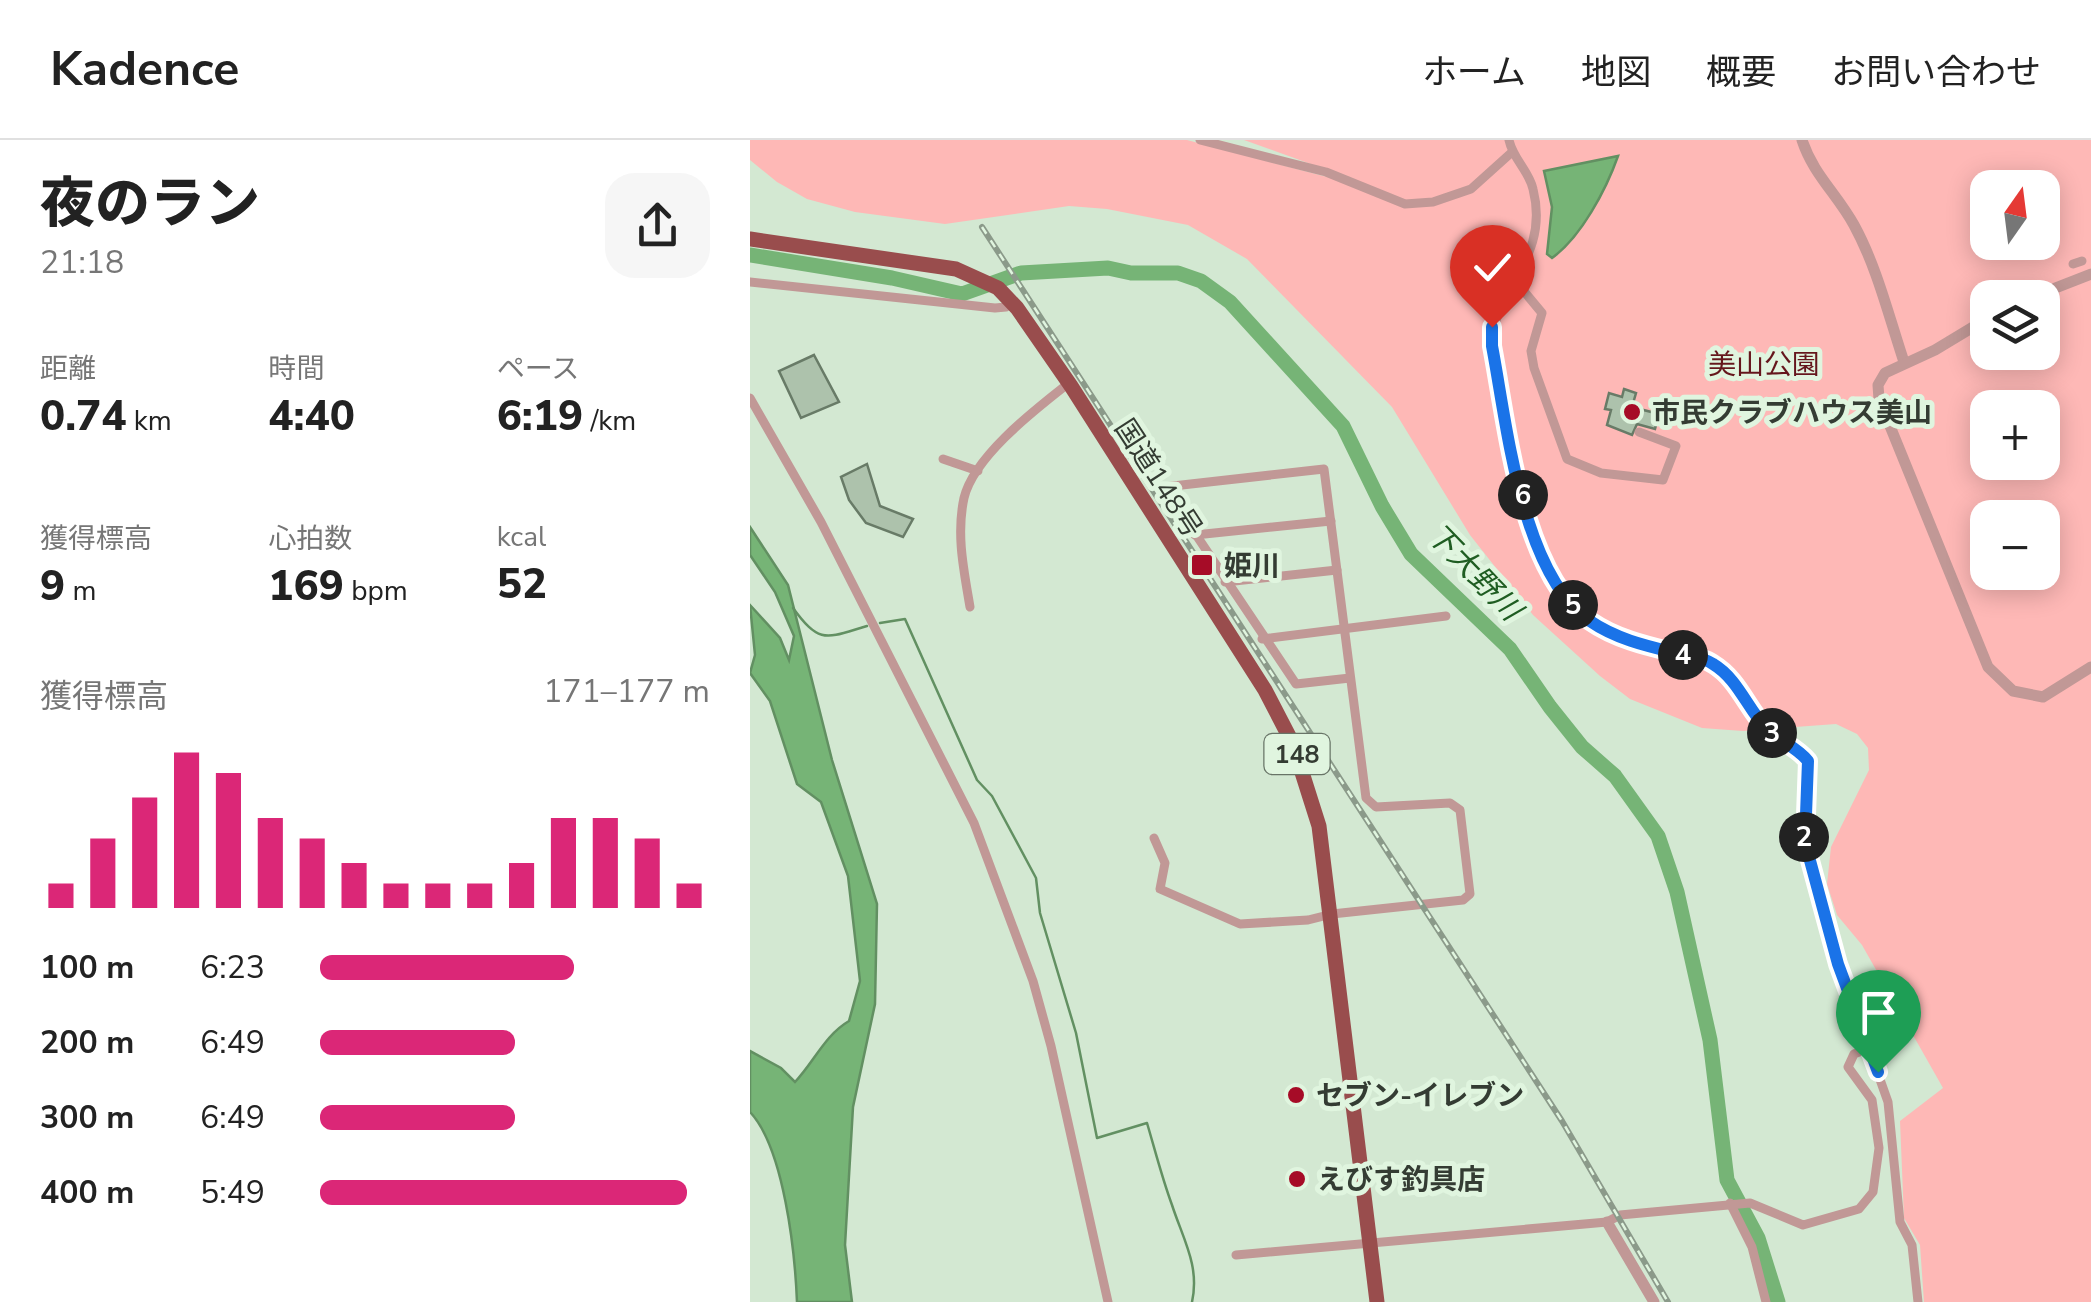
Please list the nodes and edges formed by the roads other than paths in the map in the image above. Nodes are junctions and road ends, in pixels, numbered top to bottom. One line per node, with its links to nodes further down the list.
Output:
1 (1200, 140): 4 (street)
2 (1509, 140): 4 (street)
3 (1802, 140): 12 (street)
4 (1512, 153): 8 (street)
5 (750, 239): 10 (highway, 国道148号 / 148)
6 (2091, 274): 9 (street)
7 (750, 282): 10 (street)
8 (1517, 283): 15 (street); 30 (street)
9 (2060, 286)
10 (1012, 301): 13 (highway, 国道148号 / 148)
11 (1970, 329): 12 (street)
12 (1904, 362): 26 (street)
13 (1068, 383): 17 (street); 29 (highway, 国道148号 / 148)
14 (750, 398): 35 (street)
15 (1639, 432)
16 (942, 460): 17 (street)
17 (978, 471): 22 (street)
18 (1331, 521): 19 (street); 19 (street); 20 (street)
19 (1195, 534): 21 (street)
20 (1337, 570): 21 (street); 24 (street)
21 (1225, 582): 25 (street)
22 (970, 607)
23 (1446, 616): 24 (street)
24 (1346, 629): 25 (street); 27 (street)
25 (1262, 639): 27 (street)
26 (2091, 666)
27 (1350, 678): 29 (street)
28 (1154, 838): 29 (street)
29 (1332, 914): 33 (highway, 国道148号 / 148)
30 (1869, 1048): 31 (street); 39 (street)
31 (1730, 1203): 32 (street); 38 (street)
32 (1607, 1222): 33 (street); 37 (street)
33 (1370, 1242): 34 (street); 36 (highway, 国道148号 / 148)
34 (1236, 1254)
35 (1108, 1302)
36 (1376, 1302)
37 (1654, 1302)
38 (1766, 1302)
39 (1918, 1302)

